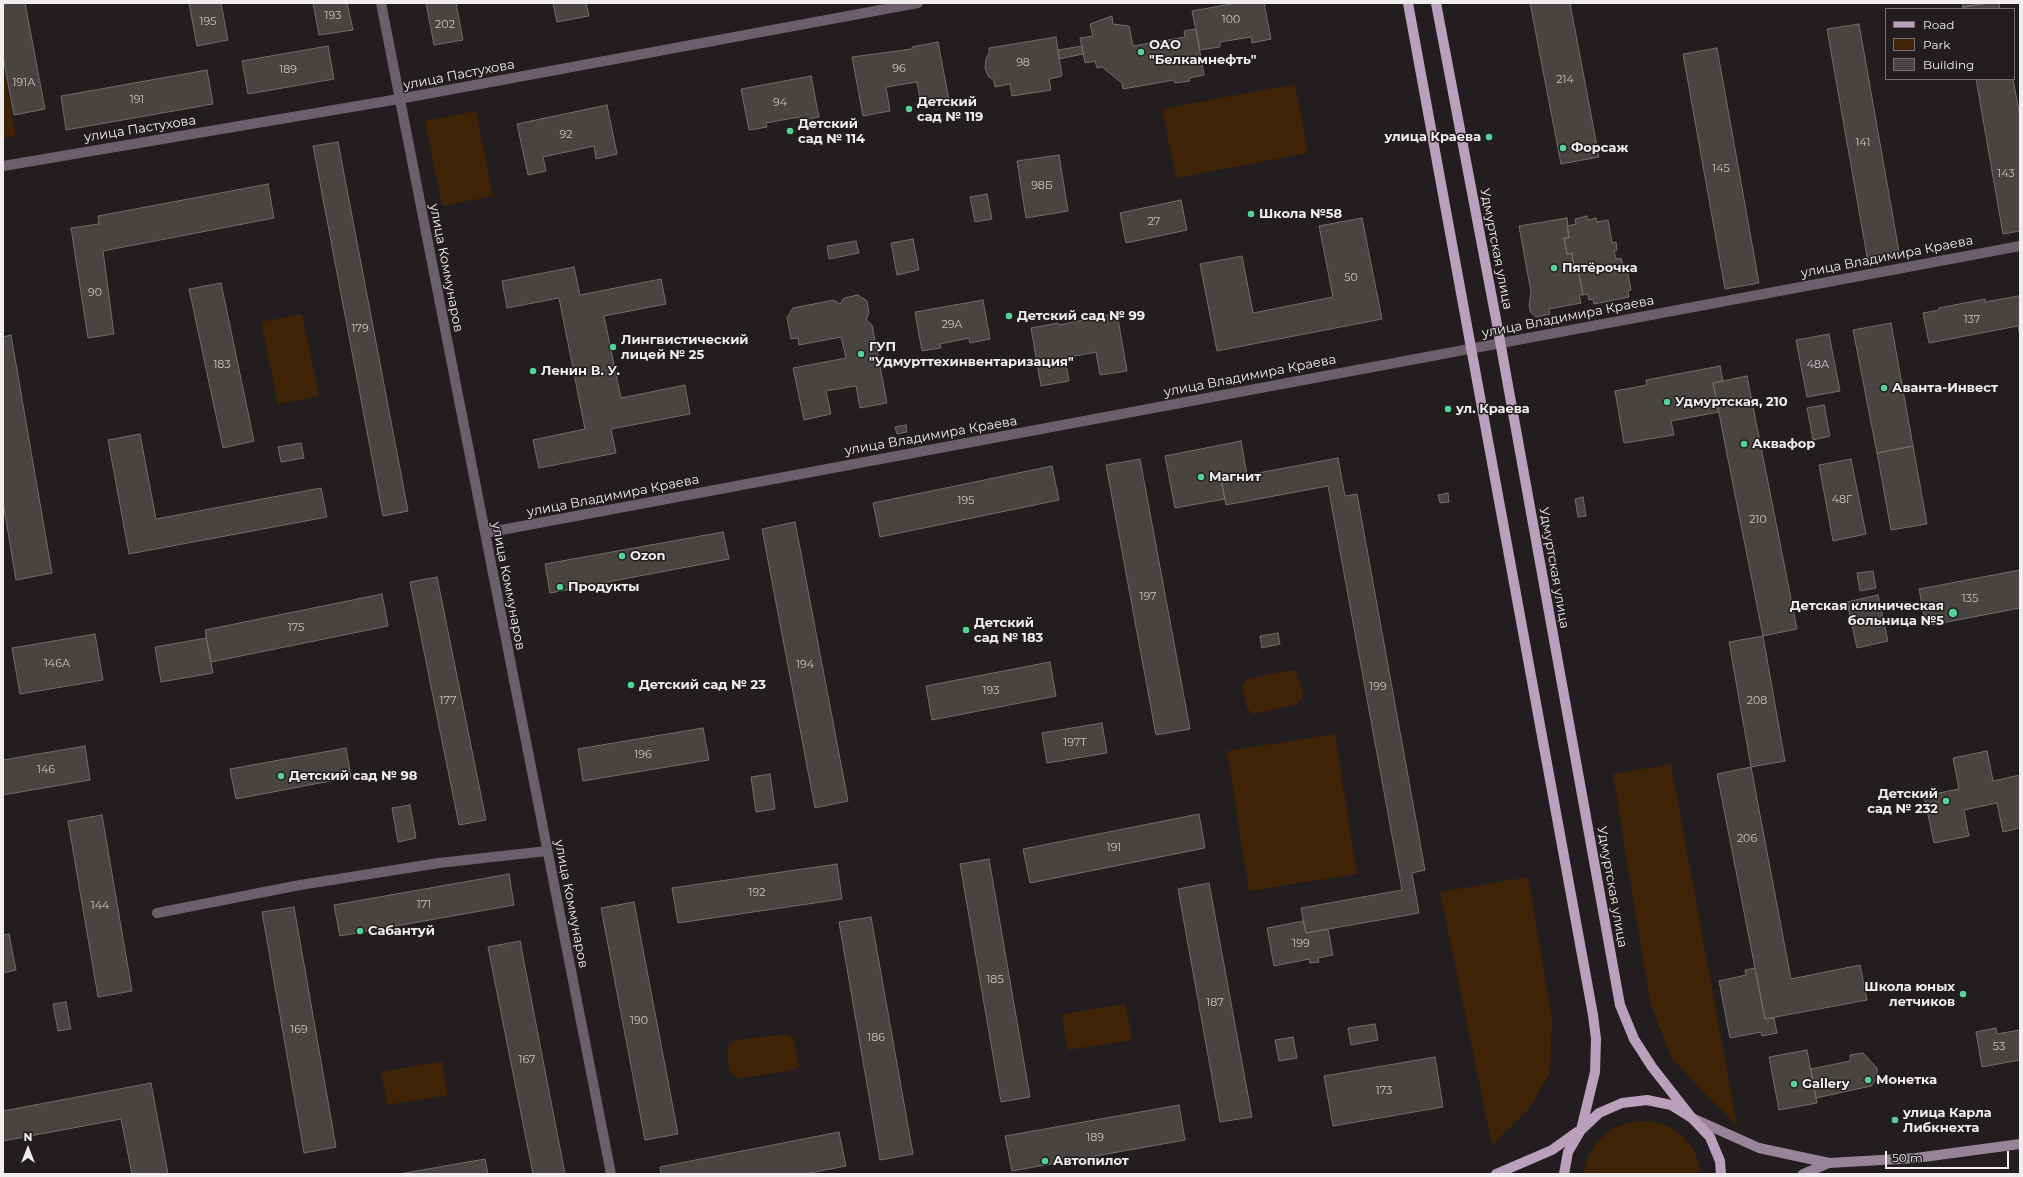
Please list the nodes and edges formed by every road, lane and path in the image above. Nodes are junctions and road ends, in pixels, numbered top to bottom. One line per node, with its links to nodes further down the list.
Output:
1 (381, 3): 5 (street, улица Коммунаров)
2 (918, 3): 5 (street, улица Пастухова)
3 (1408, 3): 9 (main road)
4 (1436, 3): 8 (main road, Удмуртская улица)
5 (399, 99): 6 (street, улица Пастухова); 10 (street, улица Коммунаров)
6 (3, 166)
7 (2020, 246): 8 (street, улица Владимира Краева)
8 (1500, 343): 9 (street, улица Владимира Краева); 13 (main road, Удмуртская улица)
9 (1472, 348): 10 (street, улица Владимира Краева); 14 (main road)
10 (485, 533): 11 (street, улица Коммунаров)
11 (547, 851): 12 (street); 17 (street, улица Коммунаров)
12 (157, 913)
13 (1692, 1118): 14 (main road); 16 (main road); 20 (main road)
14 (1581, 1130): 18 (main road); 19 (main road)
15 (2020, 1144): 16 (main road)
16 (1829, 1163): 21 (main road)
17 (611, 1174)
18 (1496, 1174)
19 (1564, 1174)
20 (1721, 1174)
21 (1803, 1174)

